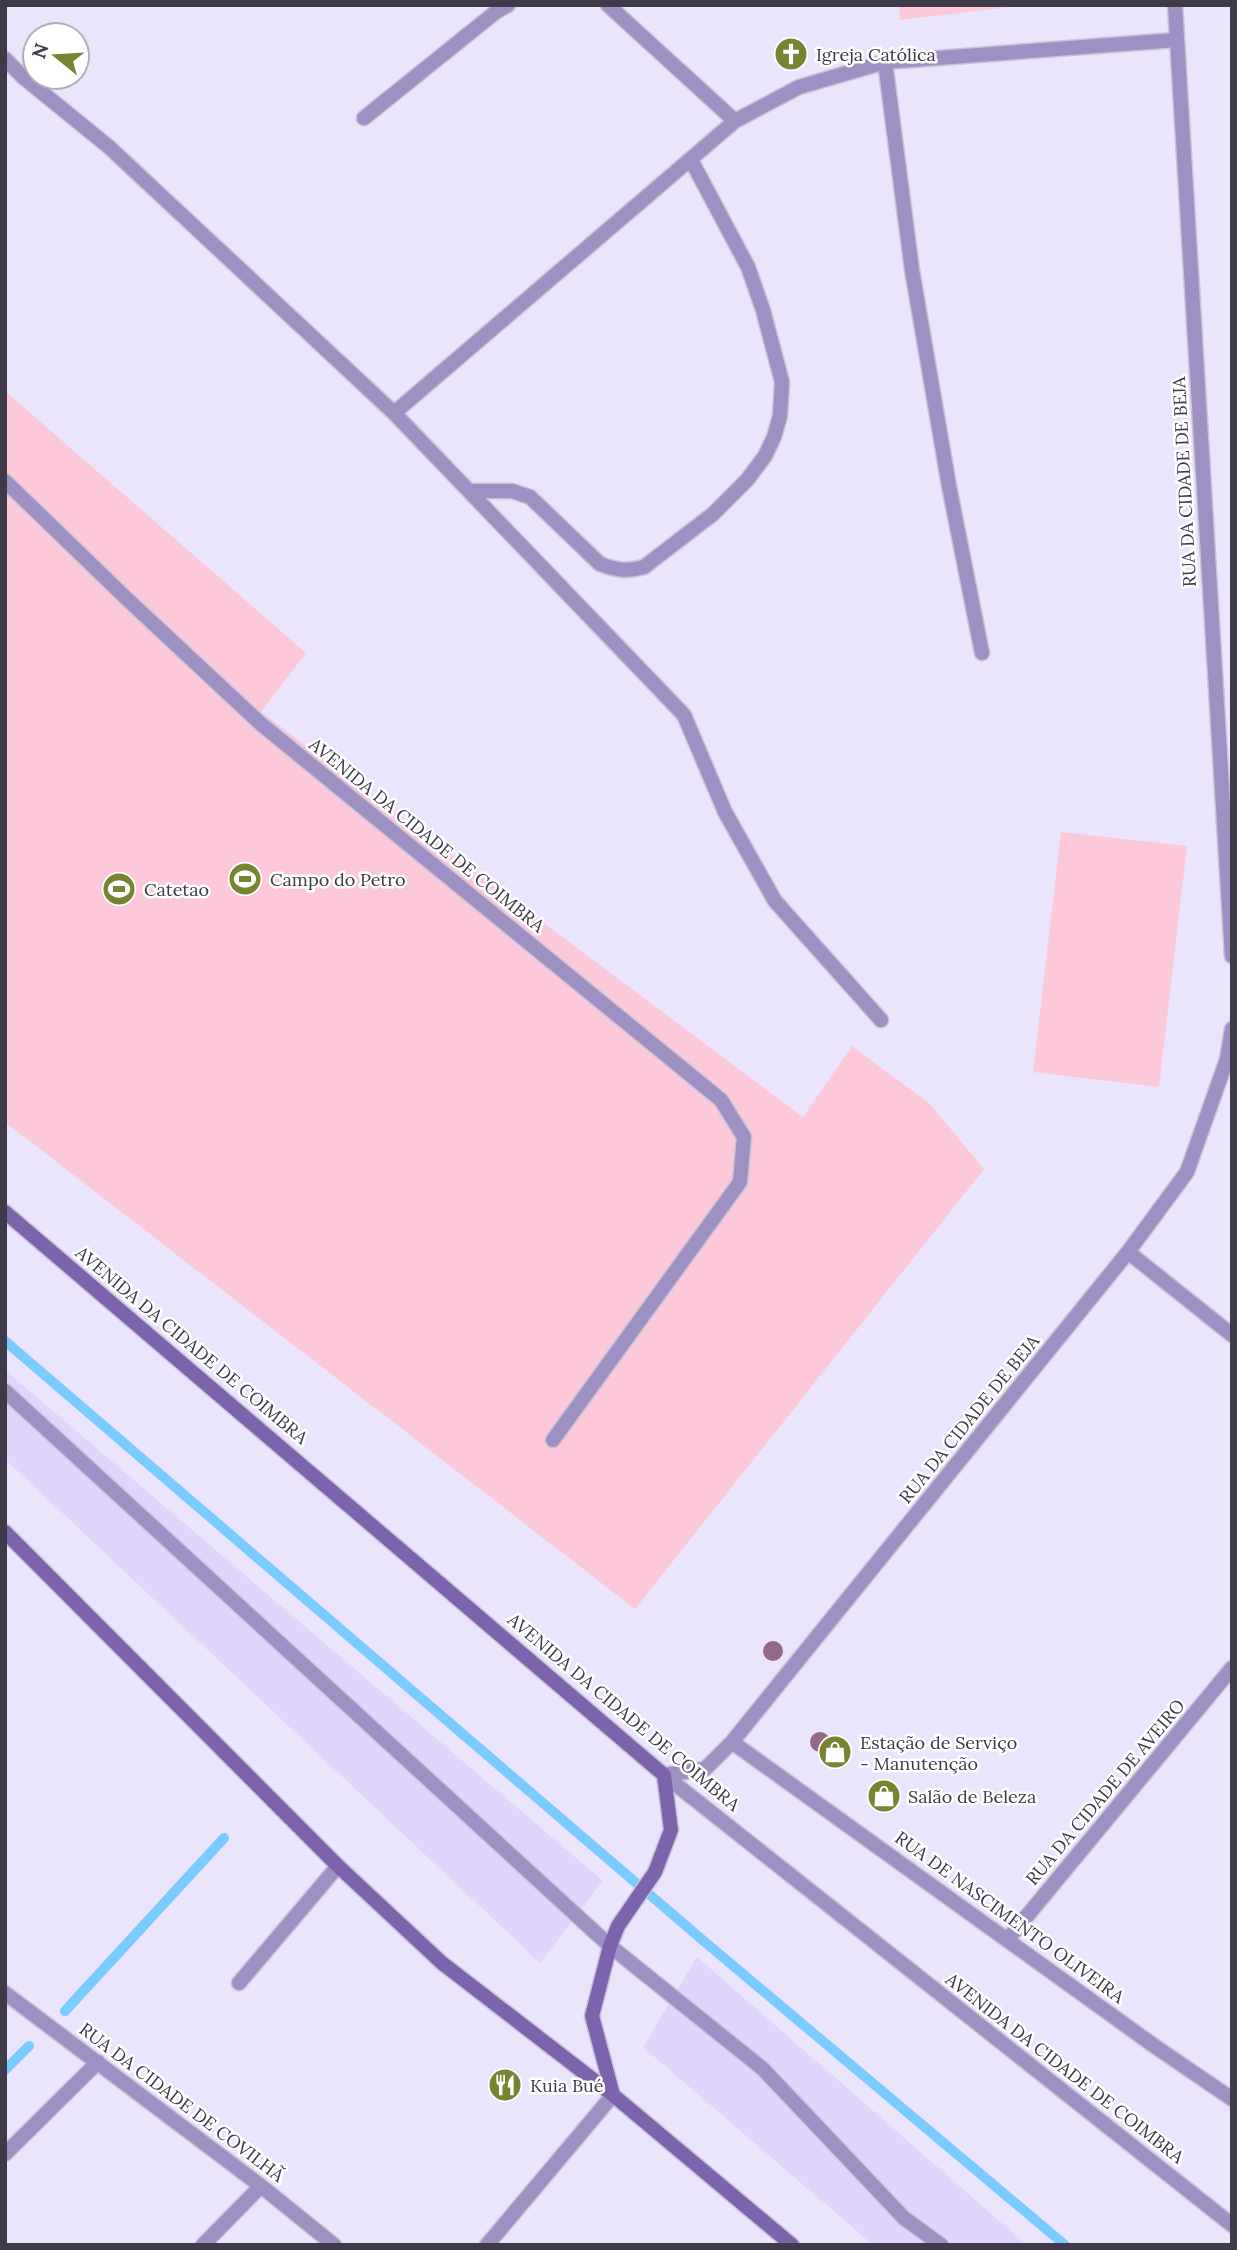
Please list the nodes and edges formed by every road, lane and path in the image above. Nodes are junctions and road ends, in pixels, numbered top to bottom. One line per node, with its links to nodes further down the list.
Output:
1 (508, 5): 7 (street)
2 (608, 5): 8 (street)
3 (1175, 5): 4 (street, RUA DA CIDADE DE BEJA)
4 (1176, 40): 6 (street); 14 (street, RUA DA CIDADE DE BEJA)
5 (5, 59): 10 (street)
6 (885, 62): 8 (street); 13 (street)
7 (365, 118)
8 (736, 121): 9 (street)
9 (691, 160): 10 (street); 12 (street)
10 (394, 413): 12 (street)
11 (5, 481): 21 (street, AVENIDA DA CIDADE DE COIMBRA)
12 (469, 491): 15 (street)
13 (982, 653)
14 (1232, 956)
15 (881, 1020)
16 (1232, 1029): 18 (street, RUA DA CIDADE DE BEJA)
17 (5, 1212): 25 (main road, AVENIDA DA CIDADE DE COIMBRA)
18 (1128, 1252): 19 (street); 24 (street, RUA DA CIDADE DE BEJA)
19 (1232, 1335)
20 (5, 1391): 28 (street)
21 (553, 1440)
22 (5, 1532): 26 (main road)
23 (1232, 1668): 27 (street, RUA DA CIDADE DE AVEIRO)
24 (732, 1742): 25 (street, RUA DA CIDADE DE BEJA); 27 (street, RUA DE NASCIMENTO OLIVEIRA)
25 (664, 1775): 28 (main road); 36 (street, AVENIDA DA CIDADE DE COIMBRA)
26 (338, 1866): 29 (street); 32 (main road)
27 (1008, 1939): 33 (street, RUA DE NASCIMENTO OLIVEIRA)
28 (610, 1946): 32 (main road); 41 (street)
29 (239, 1983)
30 (5, 1993): 31 (street, RUA DA CIDADE DE COVILHÃ)
31 (98, 2062): 34 (street); 35 (street, RUA DA CIDADE DE COVILHÃ)
32 (613, 2095): 39 (street); 40 (main road)
33 (1232, 2099)
34 (5, 2154)
35 (261, 2186): 37 (street); 38 (street, RUA DA CIDADE DE COVILHÃ)
36 (1232, 2225)
37 (203, 2245)
38 (334, 2245)
39 (487, 2245)
40 (792, 2245)
41 (941, 2245)

